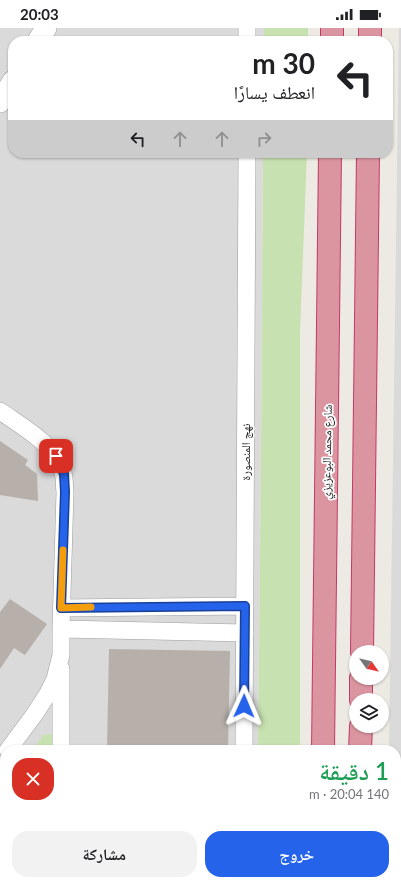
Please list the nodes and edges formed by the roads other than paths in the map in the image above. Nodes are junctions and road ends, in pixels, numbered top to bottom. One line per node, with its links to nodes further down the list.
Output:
1 (8, 89): 2 (street)
2 (0, 102)
3 (247, 158): 7 (street, نهج المنصورة)
4 (330, 158): 17 (highway, شارع محمد البوعزيزي)
5 (368, 158): 11 (highway)
6 (0, 411): 8 (street)
7 (245, 606): 8 (street); 10 (street, نهج المنصورة)
8 (61, 608): 9 (street)
9 (61, 629): 10 (street); 12 (street)
10 (245, 634): 16 (street, نهج المنصورة)
11 (362, 645)
12 (61, 655): 14 (street); 15 (street)
13 (361, 733): 18 (highway)
14 (12, 745)
15 (61, 745)
16 (244, 745)
17 (323, 745)
18 (360, 745)

